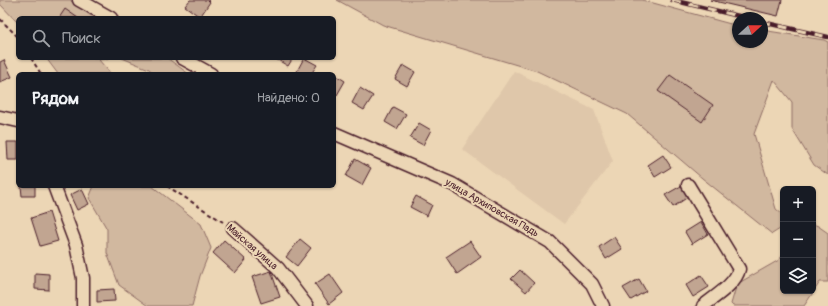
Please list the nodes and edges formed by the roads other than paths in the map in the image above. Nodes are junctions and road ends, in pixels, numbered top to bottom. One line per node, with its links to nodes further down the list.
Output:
1 (79, 0): 2 (street)
2 (107, 16)
3 (186, 60): 4 (street)
4 (207, 72)
5 (0, 117): 6 (street)
6 (16, 121)
7 (336, 134): 13 (street, улица Архиповская Падь)
8 (688, 185): 14 (street)
9 (55, 188): 11 (street)
10 (232, 228): 12 (street, Майская улица)
11 (83, 306)
12 (307, 306)
13 (603, 306)
14 (703, 306)

